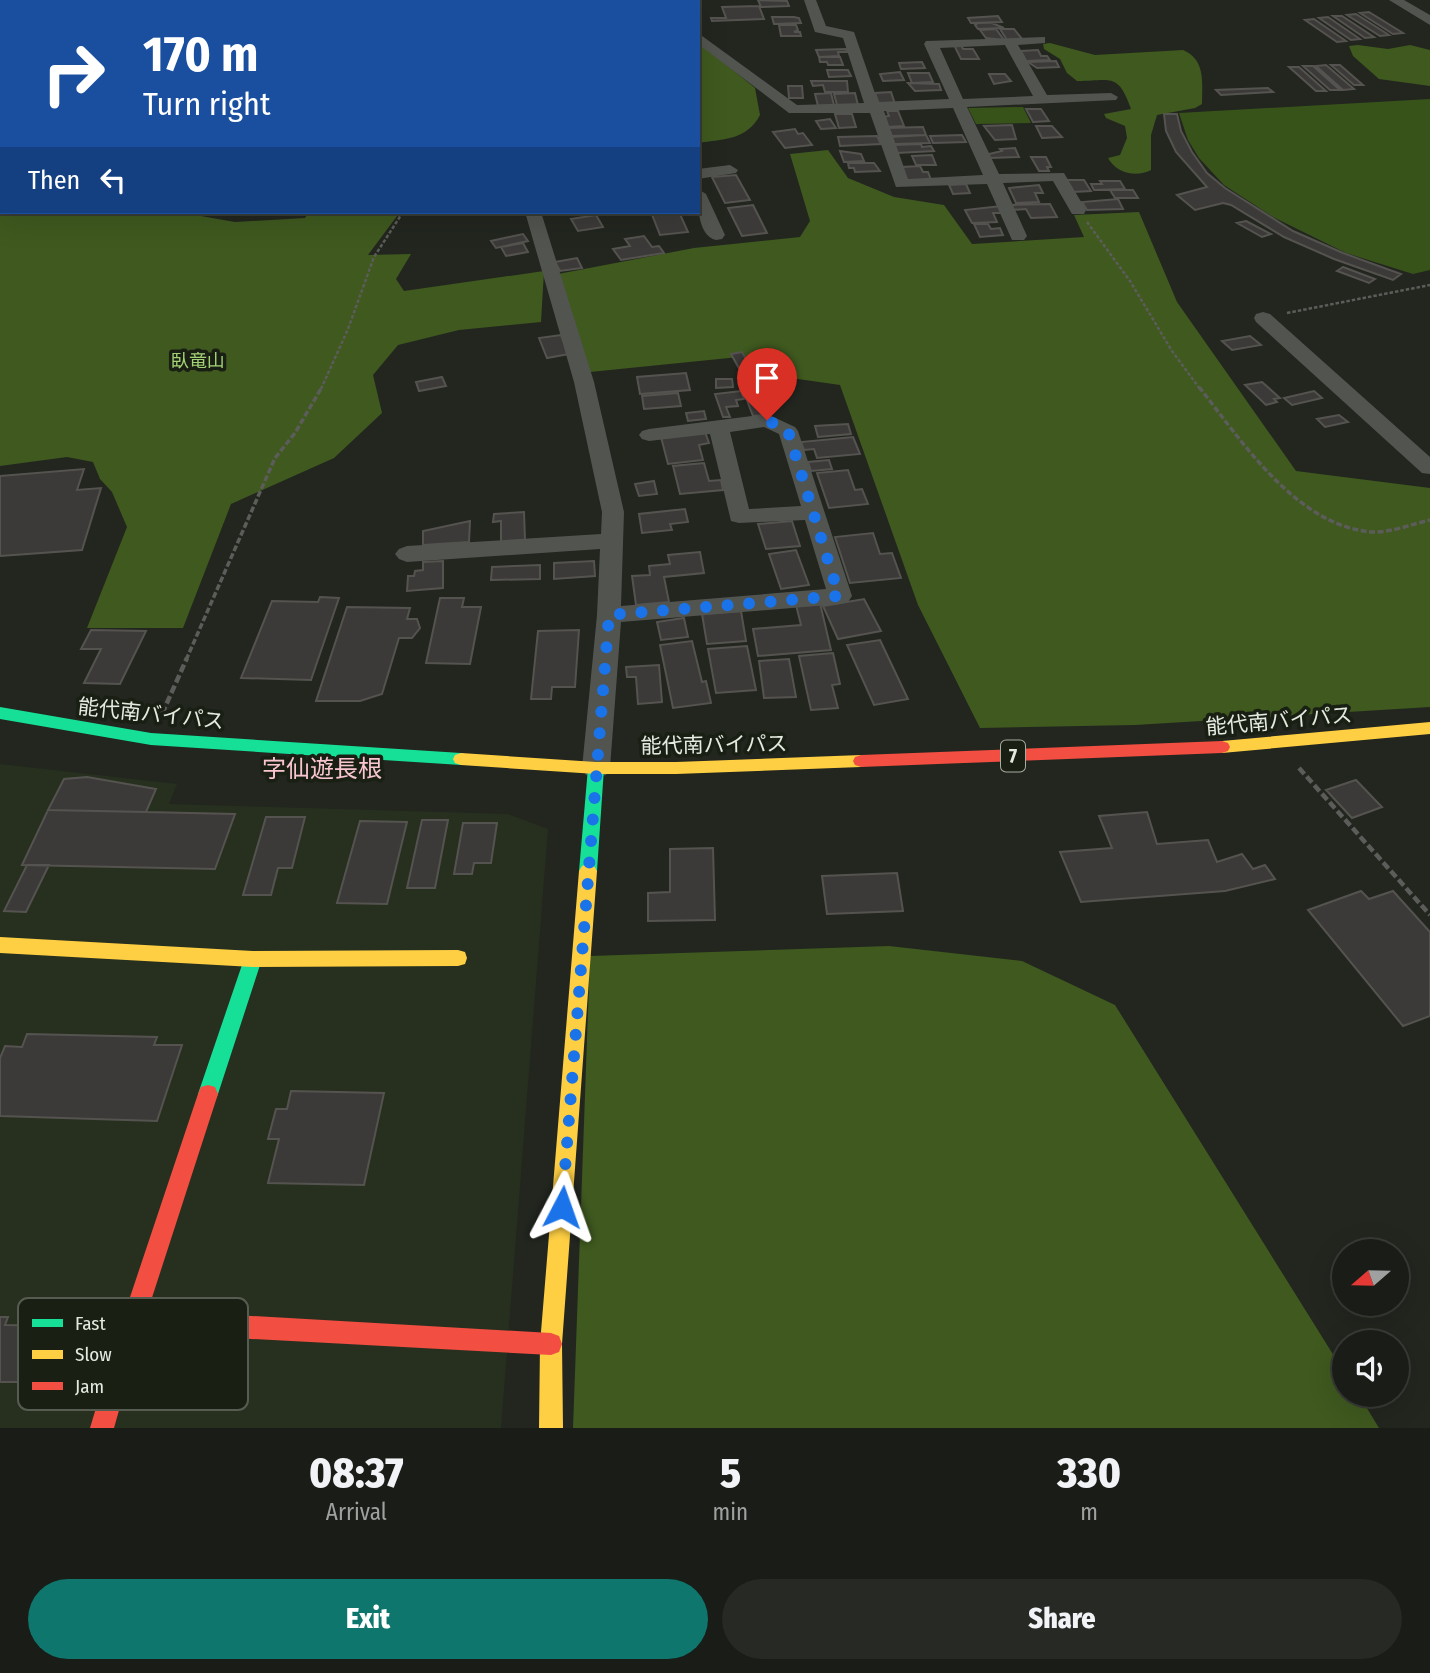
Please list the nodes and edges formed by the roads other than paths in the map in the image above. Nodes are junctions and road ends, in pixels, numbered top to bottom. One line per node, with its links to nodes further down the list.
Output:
1 (810, 0): 10 (street)
2 (1395, 0): 3 (street)
3 (1430, 21)
4 (700, 39): 10 (street)
5 (1040, 40): 6 (street)
6 (1009, 41): 8 (street); 9 (street)
7 (1111, 97): 8 (street)
8 (1043, 101): 9 (street)
9 (961, 105): 10 (street); 13 (street)
10 (875, 109): 13 (street)
11 (730, 170): 12 (street)
12 (700, 174)
13 (993, 179): 15 (street); 18 (street)
14 (700, 199): 17 (street)
15 (1078, 210)
16 (534, 214): 24 (street)
17 (716, 235)
18 (1018, 236)
19 (1263, 318): 22 (street)
20 (719, 427): 21 (street); 23 (street); 23 (street)
21 (649, 435)
22 (1430, 468)
23 (813, 513): 26 (street)
24 (613, 541): 25 (street); 26 (street)
25 (407, 554)
26 (609, 615): 29 (street)
27 (0, 713): 29 (main road, 能代南バイパス / 7)
28 (1430, 728): 29 (main road, 能代南バイパス / 7)
29 (596, 768): 35 (main road)
30 (0, 945): 32 (main road)
31 (458, 958): 32 (main road)
32 (253, 959): 33 (main road)
33 (141, 1298)
34 (248, 1327): 35 (main road)
35 (551, 1344): 38 (main road)
36 (107, 1410): 37 (main road)
37 (102, 1428)
38 (551, 1428)

